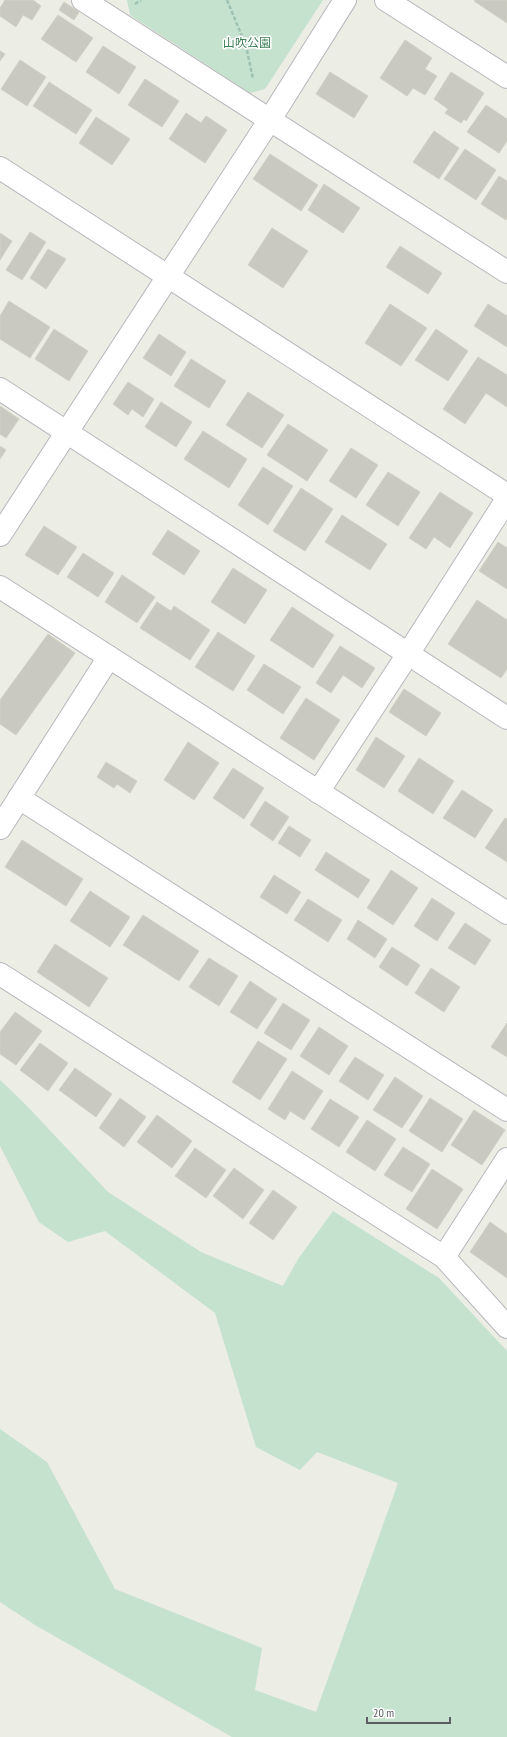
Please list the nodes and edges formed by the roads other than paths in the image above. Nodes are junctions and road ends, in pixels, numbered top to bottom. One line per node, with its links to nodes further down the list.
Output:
1 (83, 0): 4 (street)
2 (346, 0): 6 (street)
3 (386, 0): 5 (street)
4 (108, 7): 6 (street)
5 (507, 77)
6 (269, 120): 8 (street); 9 (street)
7 (0, 168): 9 (street)
8 (507, 272)
9 (168, 276): 11 (street); 12 (street)
10 (0, 389): 11 (street)
11 (67, 432): 14 (street); 16 (street)
12 (507, 495)
13 (507, 499): 16 (street)
14 (0, 535)
15 (0, 587): 17 (street)
16 (408, 654): 18 (street); 19 (street)
17 (109, 657): 19 (street); 20 (street)
18 (507, 718)
19 (318, 792): 22 (street)
20 (19, 798): 21 (street); 24 (street)
21 (0, 828)
22 (507, 913)
23 (0, 974): 26 (street)
24 (507, 1110)
25 (507, 1159): 26 (street)
26 (444, 1257): 27 (street)
27 (507, 1327)

